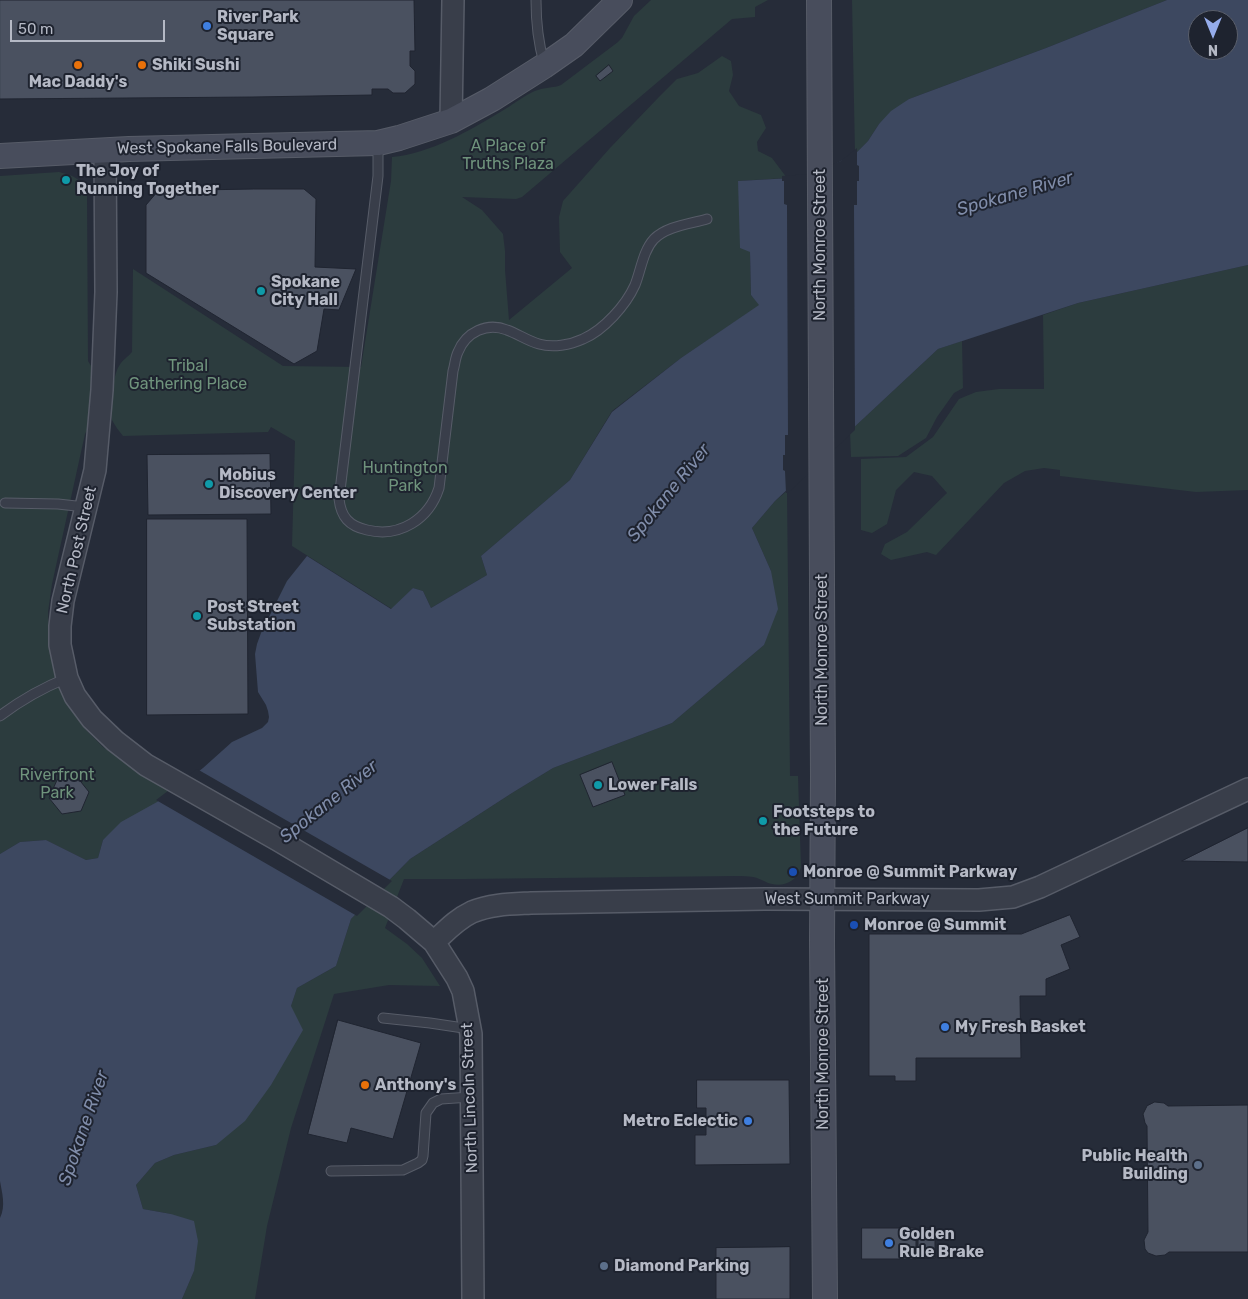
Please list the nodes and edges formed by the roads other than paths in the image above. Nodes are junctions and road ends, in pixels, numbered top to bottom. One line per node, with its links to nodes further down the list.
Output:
1 (453, 0): 6 (street)
2 (536, 0): 5 (lane)
3 (620, 0): 5 (main road, West Spokane Falls Boulevard)
4 (819, 0): 16 (main road, North Monroe Street)
5 (544, 66): 6 (main road, West Spokane Falls Boulevard)
6 (451, 121): 7 (main road, West Spokane Falls Boulevard)
7 (378, 143): 8 (main road, West Spokane Falls Boulevard); 10 (lane)
8 (104, 150): 9 (main road, West Spokane Falls Boulevard); 12 (street, North Post Street)
9 (0, 156)
10 (707, 219)
11 (5, 503): 12 (lane)
12 (86, 507): 13 (street, North Post Street)
13 (67, 678): 14 (lane); 17 (street, North Post Street)
14 (0, 716)
15 (1248, 789): 16 (street, West Summit Parkway)
16 (822, 899): 18 (street, West Summit Parkway); 24 (main road, North Monroe Street)
17 (407, 918): 18 (street, North Lincoln Street)
18 (434, 942): 20 (street, North Lincoln Street)
19 (383, 1018): 20 (lane)
20 (470, 1029): 21 (street, North Lincoln Street)
21 (471, 1098): 22 (lane); 23 (street, North Lincoln Street)
22 (331, 1171)
23 (473, 1299)
24 (825, 1299)

